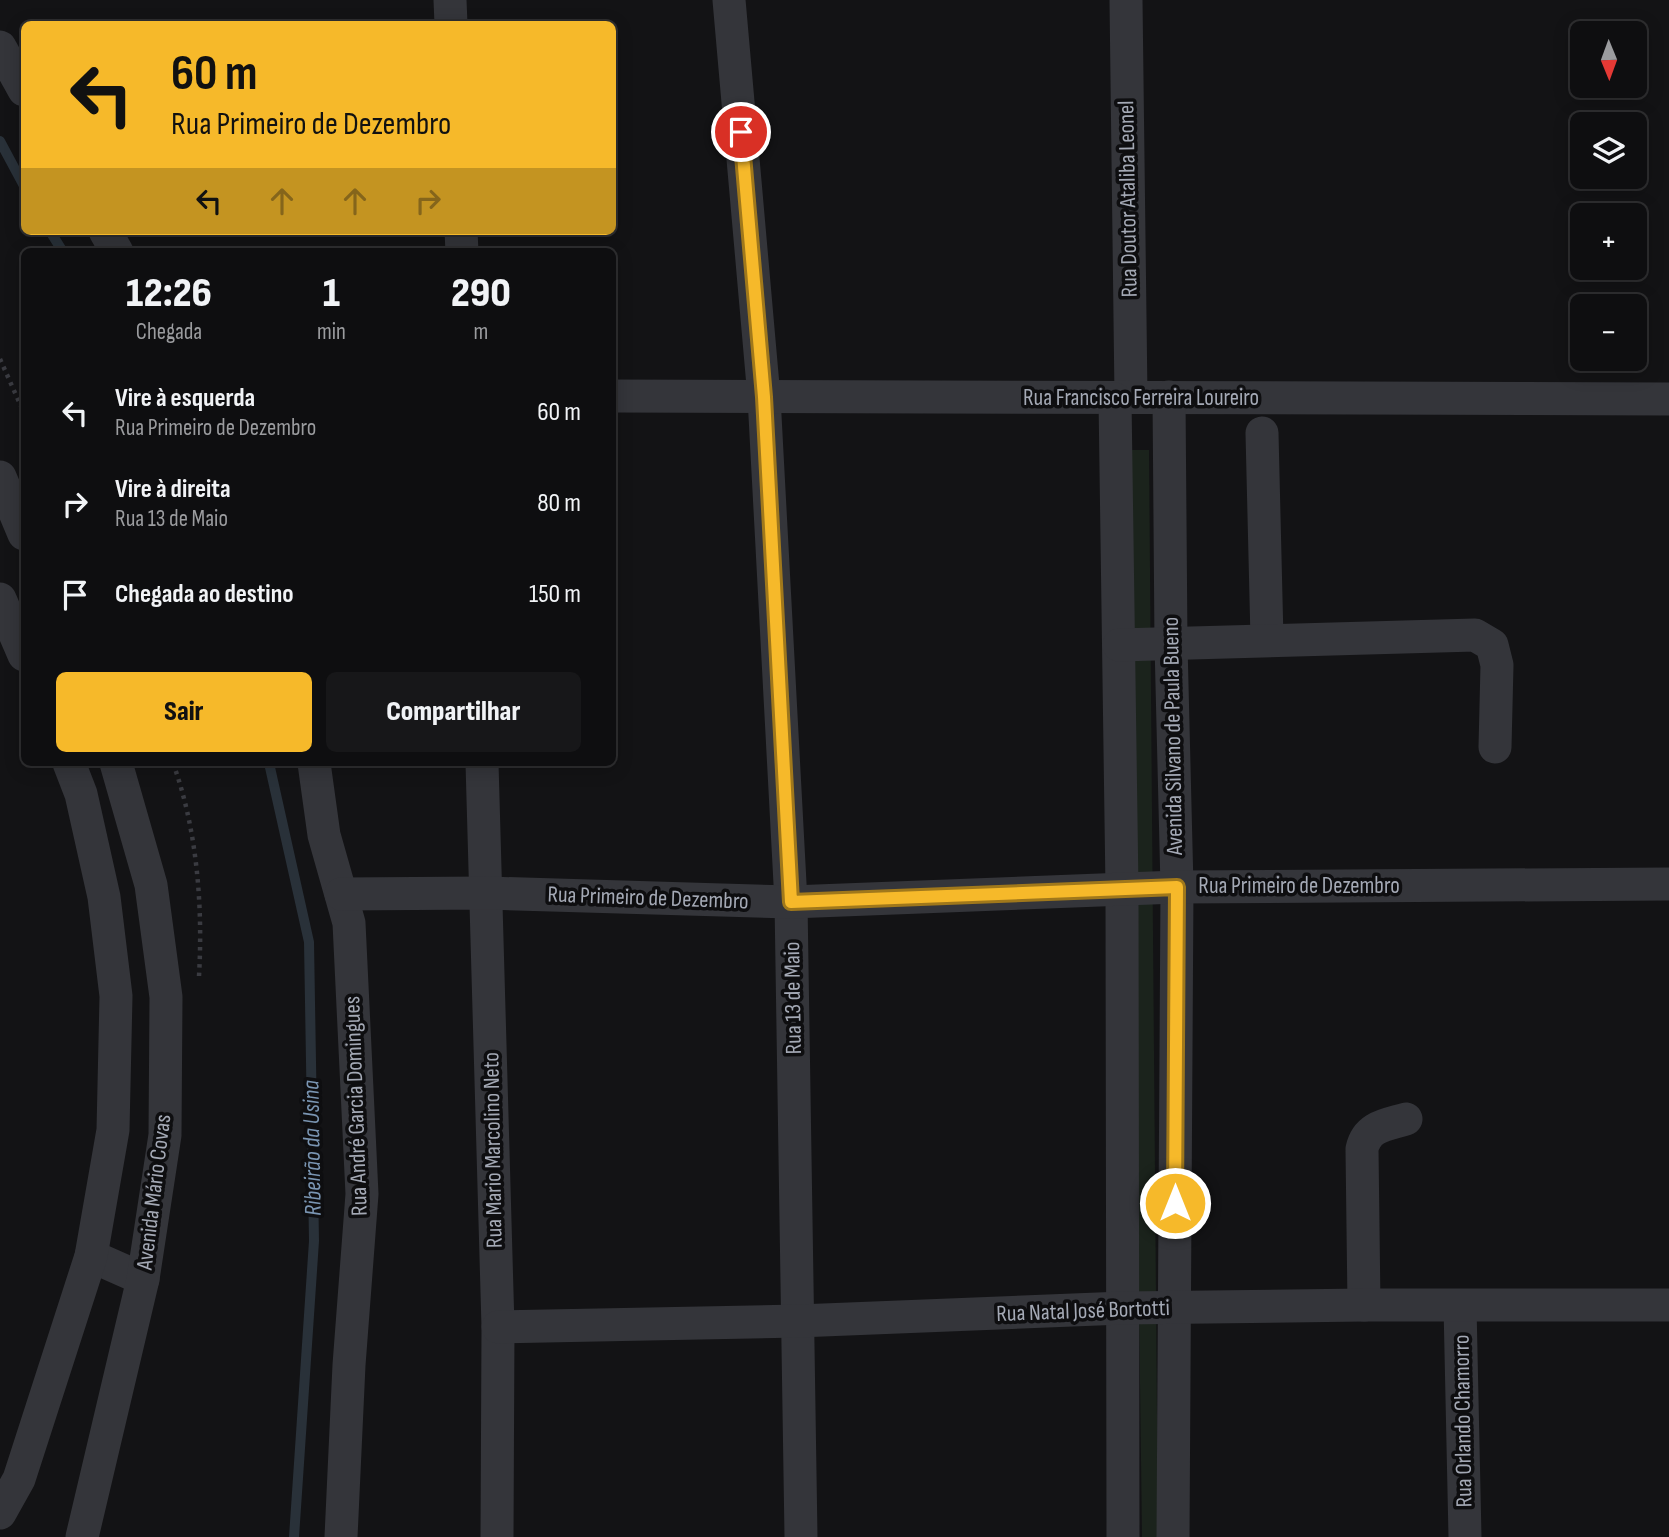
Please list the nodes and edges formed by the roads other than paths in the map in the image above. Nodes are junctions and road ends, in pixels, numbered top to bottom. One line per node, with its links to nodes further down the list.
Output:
1 (450, 0): 4 (street)
2 (729, 0): 8 (street, Rua 13 de Maio)
3 (1126, 0): 10 (street, Rua Doutor Ataliba Leonel)
4 (451, 21)
5 (0, 47): 6 (street)
6 (21, 85)
7 (616, 396): 8 (street, Rua Francisco Ferreira Loureiro)
8 (764, 397): 10 (street, Rua Francisco Ferreira Loureiro); 30 (street, Rua 13 de Maio)
9 (1169, 397): 10 (street, Rua Francisco Ferreira Loureiro); 11 (street, Rua Francisco Ferreira Loureiro); 17 (street, Avenida Silvano de Paula Bueno)
10 (1123, 398): 18 (street)
11 (1669, 399)
12 (1262, 433): 16 (street)
13 (0, 477): 14 (street)
14 (21, 527)
15 (0, 598): 19 (street)
16 (1267, 639): 17 (street); 20 (street)
17 (1171, 644): 18 (street); 26 (street, Avenida Silvano de Paula Bueno)
18 (1119, 645): 27 (street)
19 (21, 648)
20 (1495, 747)
21 (70, 766): 32 (street)
22 (117, 766): 33 (street, Avenida Mário Covas)
23 (314, 766): 29 (street, Rua André Garcia Domingues)
24 (482, 766): 28 (street, Rua Mario Marcolino Neto)
25 (1669, 884): 26 (street, Rua Primeiro de Dezembro)
26 (1177, 887): 27 (street, Rua Primeiro de Dezembro); 38 (street, Avenida Silvano de Paula Bueno)
27 (1122, 889): 30 (street, Rua Primeiro de Dezembro); 37 (street)
28 (486, 893): 29 (street, Rua Primeiro de Dezembro); 30 (street, Rua Primeiro de Dezembro); 40 (street, Rua Mario Marcolino Neto)
29 (341, 894): 45 (street, Rua André Garcia Domingues)
30 (791, 902): 39 (street, Rua 13 de Maio)
31 (1406, 1119): 34 (street)
32 (91, 1256): 33 (street); 43 (street)
33 (143, 1279): 44 (street, Avenida Mário Covas)
34 (1364, 1305): 36 (street, Rua Natal José Bortotti); 38 (street, Rua Natal José Bortotti)
35 (1669, 1305): 36 (street, Rua Natal José Bortotti)
36 (1460, 1306): 50 (street, Rua Orlando Chamorro)
37 (1123, 1308): 38 (street, Rua Natal José Bortotti); 39 (street, Rua Natal José Bortotti); 42 (street)
38 (1175, 1308): 41 (street, Avenida Silvano de Paula Bueno)
39 (798, 1321): 40 (street, Rua Natal José Bortotti); 47 (street, Rua 13 de Maio)
40 (498, 1327): 46 (street, Rua Mario Marcolino Neto)
41 (1172, 1475): 42 (street); 49 (street, Avenida Silvano de Paula Bueno)
42 (1122, 1476): 48 (street)
43 (0, 1513)
44 (82, 1537)
45 (341, 1537)
46 (497, 1537)
47 (801, 1537)
48 (1123, 1537)
49 (1173, 1537)
50 (1465, 1537)

